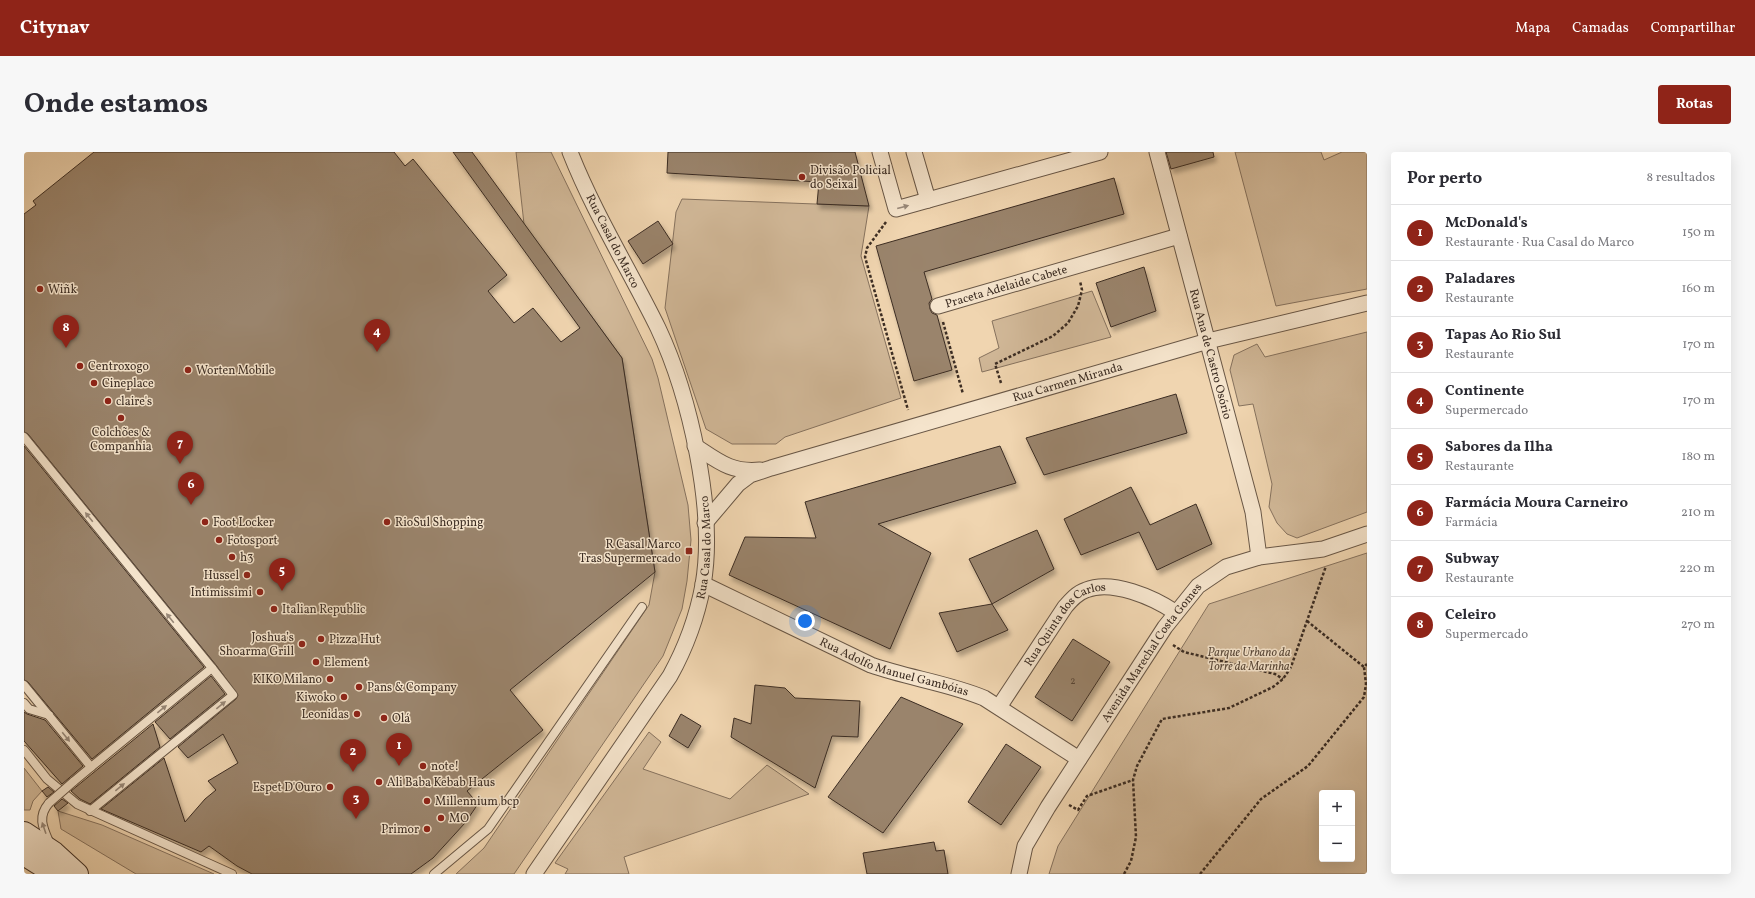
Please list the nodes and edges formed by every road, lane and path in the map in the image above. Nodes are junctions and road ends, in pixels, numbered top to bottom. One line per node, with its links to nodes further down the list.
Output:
1 (570, 152): 17 (street, Rua Casal do Marco)
2 (880, 152): 7 (street)
3 (914, 152): 6 (street)
4 (1100, 152): 6 (street)
5 (1157, 152): 8 (street, Rua Ana de Castro Osório)
6 (928, 200): 7 (street, one-way to 6)
7 (896, 209): 15 (path)
8 (1180, 236): 9 (street, Praceta Adelaide Cabete); 12 (street, Rua Ana de Castro Osório)
9 (1076, 266): 11 (street, Praceta Adelaide Cabete); 13 (path)
10 (1367, 303): 12 (street, Rua Carmen Miranda)
11 (938, 306): 14 (path, Praceta Adelaide Cabete)
12 (1208, 341): 13 (street, Rua Carmen Miranda); 22 (street, Rua Ana de Castro Osório)
13 (1008, 400): 14 (street, Rua Carmen Miranda)
14 (968, 412): 15 (street, Rua Carmen Miranda)
15 (913, 427): 18 (street, Rua Carmen Miranda)
16 (24, 437): 29 (lane, one-way to 16)
17 (695, 446): 18 (street, Rua Carmen Miranda); 19 (street, Rua Casal do Marco)
18 (771, 468): 19 (street, Rua Carmen Miranda)
19 (705, 523): 23 (street, Rua Casal do Marco)
20 (1367, 534): 21 (street, Avenida Marechal Costa Gomes)
21 (1323, 549): 22 (street, Avenida Marechal Costa Gomes); 26 (path)
22 (1259, 557): 25 (street, Avenida Marechal Costa Gomes)
23 (703, 584): 33 (street, Rua Adolfo Manuel Gambóias); 48 (street, Rua Casal do Marco)
24 (642, 607): 47 (lane)
25 (1175, 612): 27 (street, Avenida Marechal Costa Gomes); 33 (street, Rua Quinta dos Carlos)
26 (1307, 621): 28 (path); 30 (path)
27 (1159, 636): 30 (path); 36 (street, Avenida Marechal Costa Gomes)
28 (1366, 666): 51 (path)
29 (212, 668): 37 (lane, one-way to 29); 40 (lane, one-way to 29)
30 (1283, 679): 38 (path)
31 (24, 685): 34 (lane)
32 (24, 703): 34 (lane)
33 (999, 707): 36 (street, Rua Adolfo Manuel Gambóias)
34 (49, 715): 37 (lane, one-way to 37)
35 (24, 750): 40 (lane)
36 (1079, 759): 39 (street, Avenida Marechal Costa Gomes)
37 (91, 767): 43 (lane, one-way to 37, bridge)
38 (1133, 780): 39 (path); 50 (path)
39 (1055, 796): 49 (street, Avenida Marechal Costa Gomes)
40 (90, 811): 46 (lane)
41 (24, 833): 43 (main road)
42 (24, 854): 44 (main road)
43 (54, 854): 45 (main road)
44 (67, 874)
45 (77, 874)
46 (232, 874)
47 (434, 874)
48 (534, 874)
49 (1019, 874)
50 (1124, 874)
51 (1200, 874)

